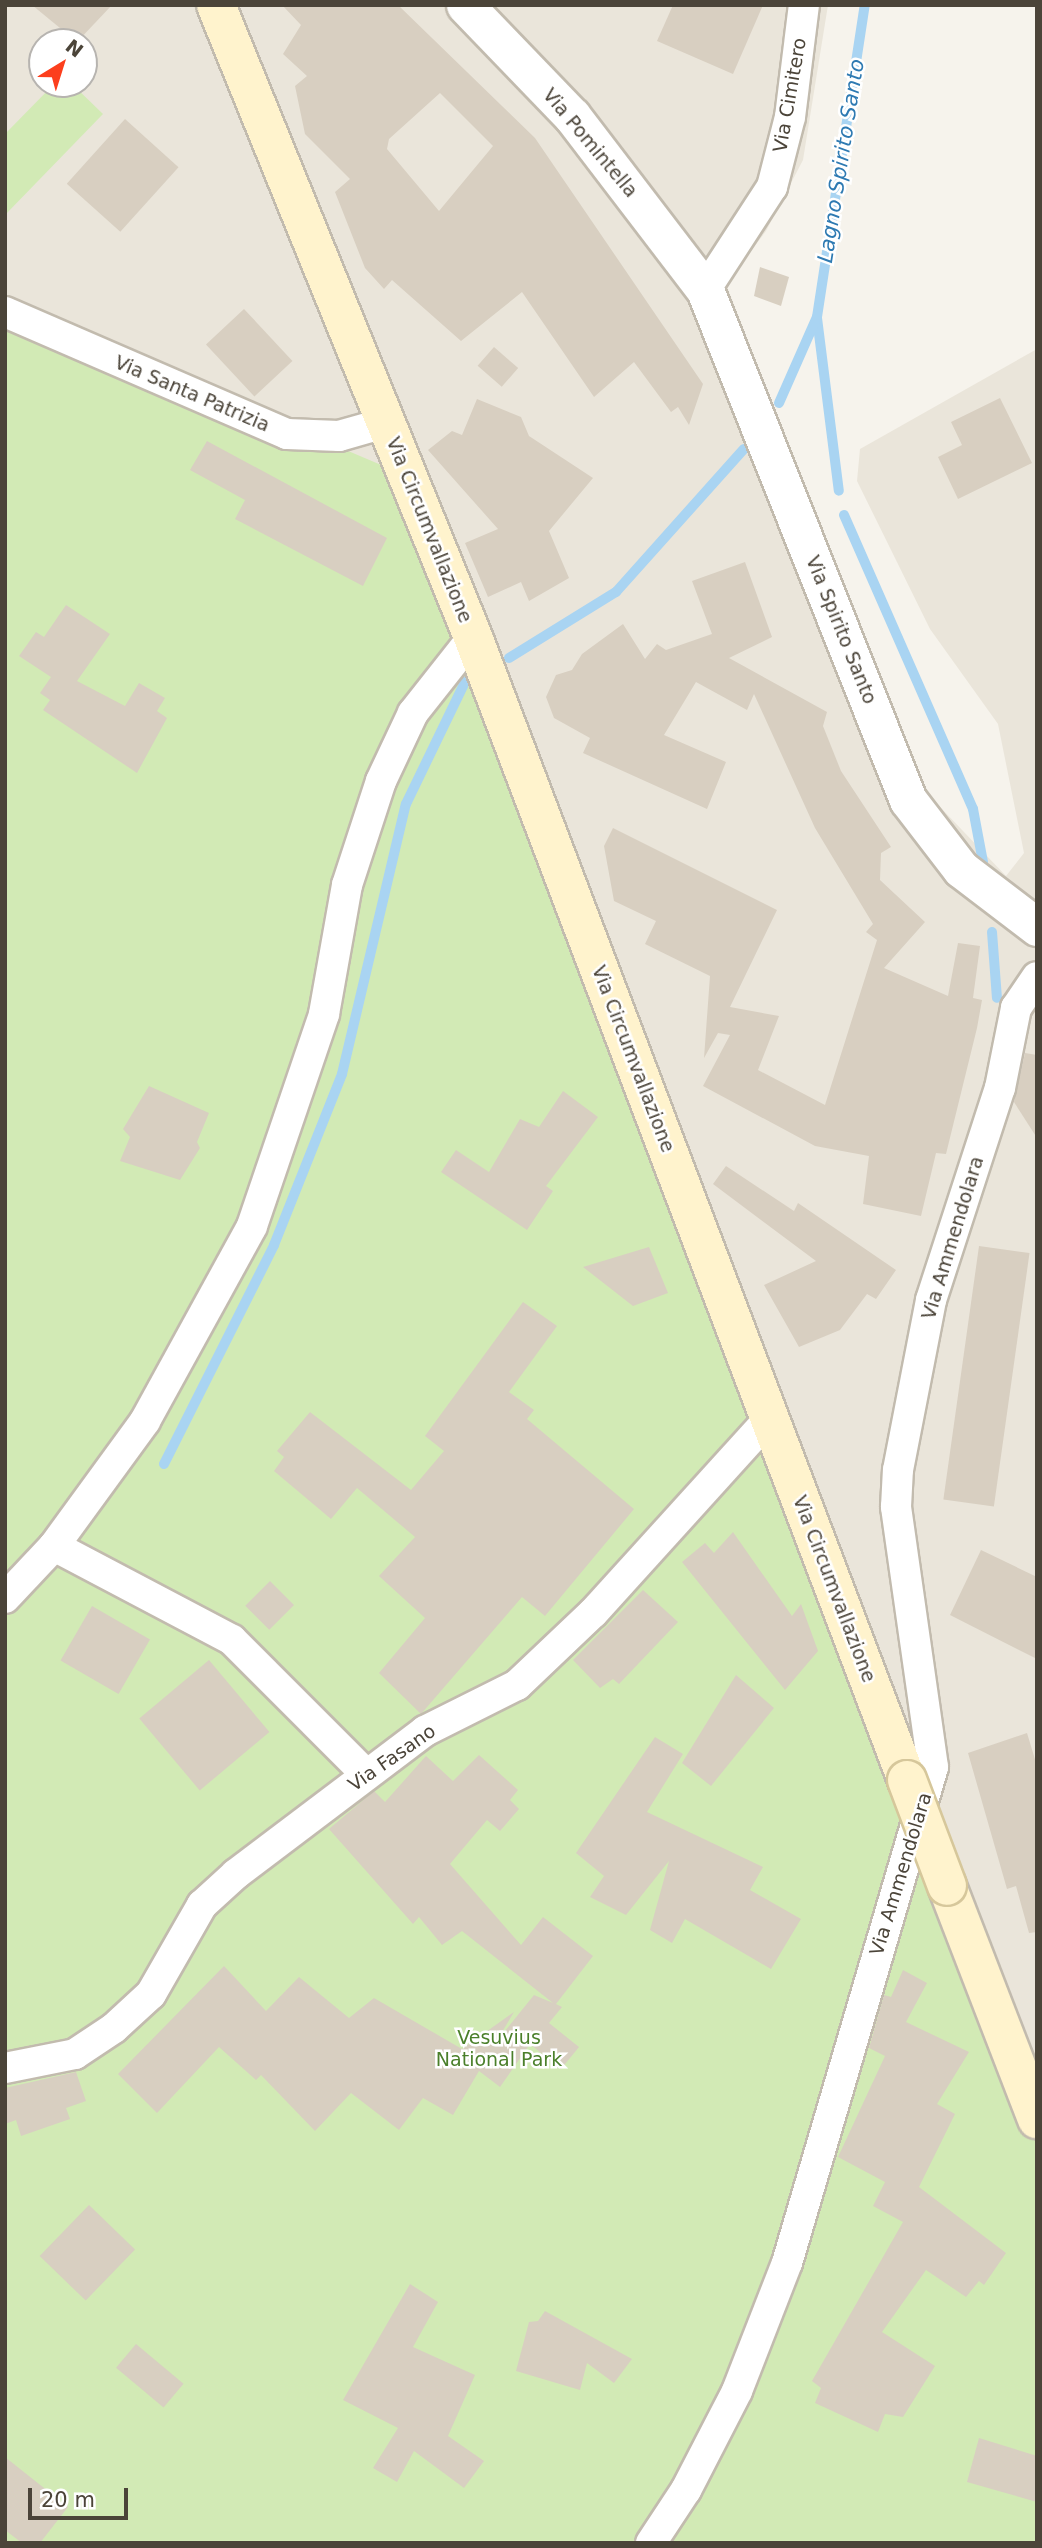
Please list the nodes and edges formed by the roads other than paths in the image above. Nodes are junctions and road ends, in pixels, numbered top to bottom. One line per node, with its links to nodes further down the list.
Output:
1 (216, 5): 6 (main road, Via Circumvallazione)
2 (465, 5): 4 (street, Via Pomintella)
3 (804, 5): 4 (street, Via Cimitero)
4 (705, 290): 8 (street, Via Spirito Santo)
5 (5, 312): 6 (street, Via Santa Patrizia)
6 (386, 424): 7 (main road, Via Circumvallazione)
7 (473, 637): 10 (main road, Via Circumvallazione); 11 (street)
8 (1037, 928)
9 (1037, 977): 16 (street, Via Ammendolara)
10 (769, 1419): 13 (street, Via Fasano); 15 (main road, Via Circumvallazione, bridge)
11 (54, 1546): 12 (street); 13 (street)
12 (5, 1598)
13 (365, 1773): 14 (street, Via Fasano)
14 (5, 2068)
15 (1037, 2119)
16 (651, 2543)

